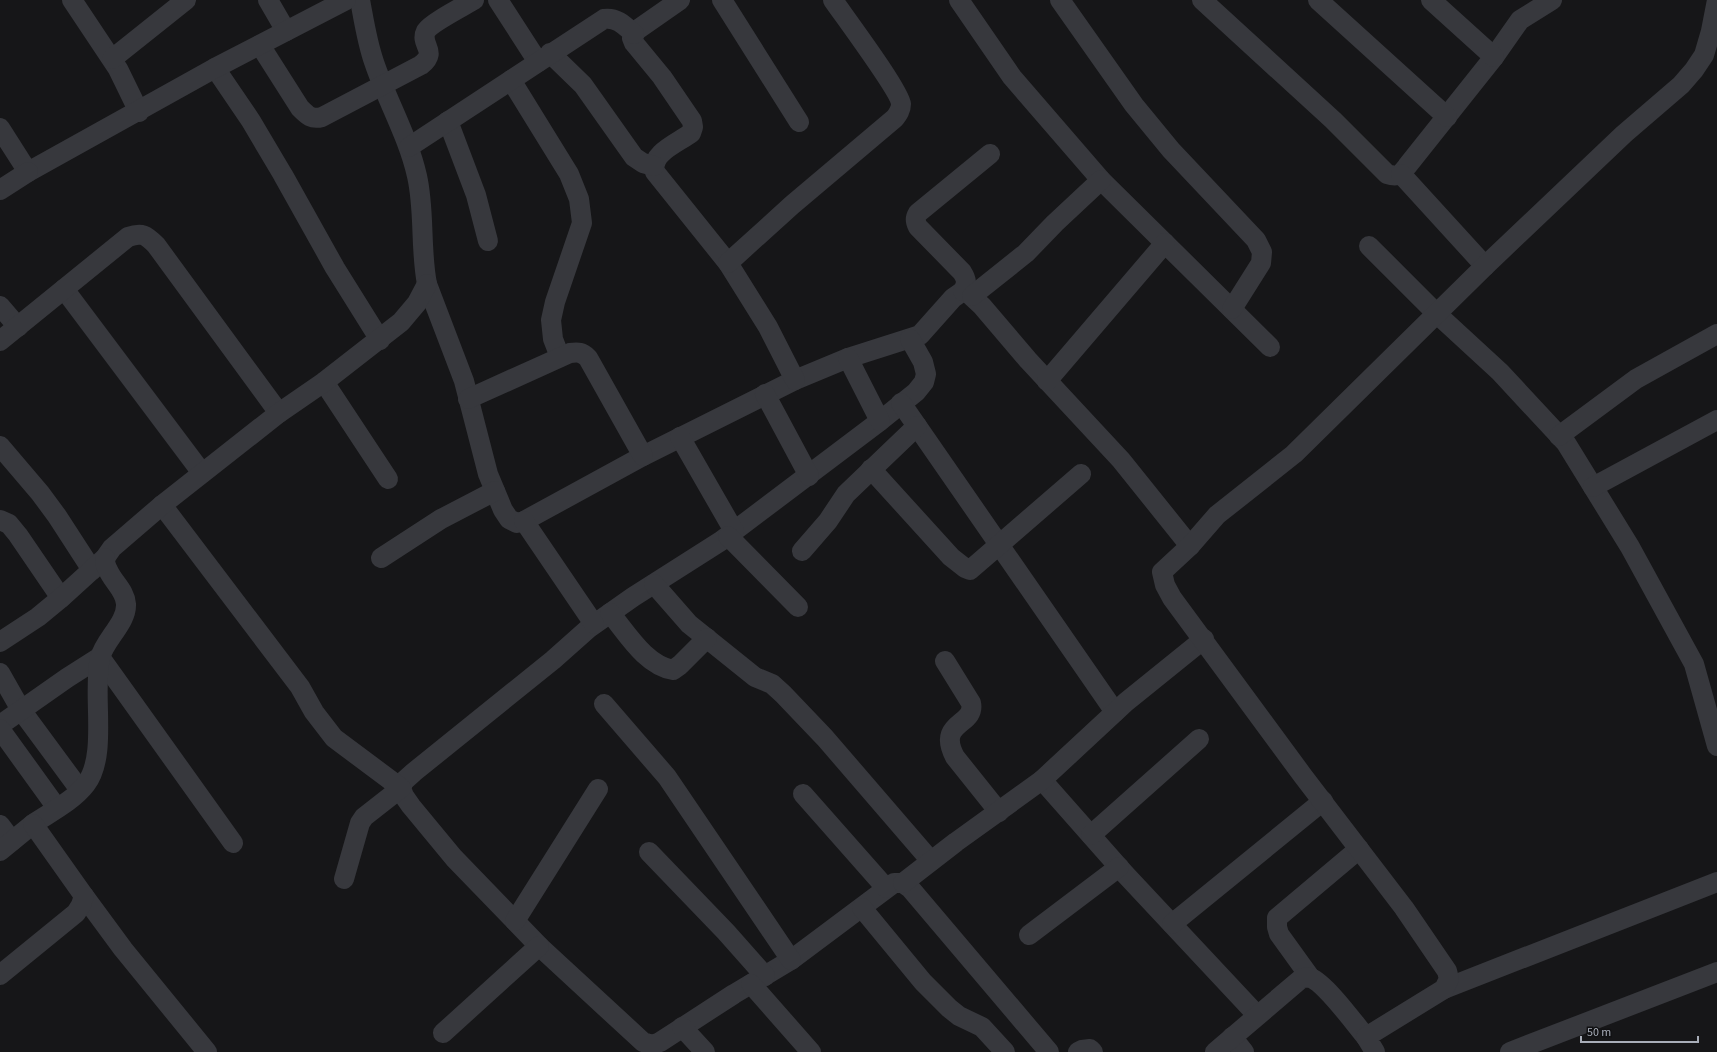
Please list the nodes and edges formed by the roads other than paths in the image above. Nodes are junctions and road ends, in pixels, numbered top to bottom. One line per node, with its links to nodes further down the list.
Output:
1 (72, 0): 24 (street)
2 (186, 0): 24 (street)
3 (268, 0): 19 (street)
4 (346, 0): 19 (street)
5 (360, 0): 27 (street)
6 (498, 0): 22 (street)
7 (680, 0): 20 (street)
8 (722, 0): 31 (street)
9 (833, 0): 43 (street)
10 (959, 0): 38 (street)
11 (1060, 0): 49 (street)
12 (1202, 0): 37 (street)
13 (1318, 0): 29 (street)
14 (1431, 0): 23 (street)
15 (1552, 0): 18 (street)
16 (1717, 0): 44 (street)
17 (467, 2): 27 (street)
18 (1525, 7): 23 (street)
19 (286, 31): 21 (street)
20 (634, 34): 22 (street); 35 (street)
21 (260, 45): 25 (street); 27 (street)
22 (544, 57): 26 (street); 35 (street)
23 (1494, 57): 29 (street)
24 (112, 59): 28 (street)
25 (215, 68): 28 (street); 54 (street)
26 (511, 80): 30 (street); 57 (street)
27 (383, 85): 33 (street)
28 (139, 112): 36 (street)
29 (1447, 117): 37 (street)
30 (448, 121): 33 (street); 40 (street)
31 (799, 122)
32 (0, 128): 36 (street)
33 (409, 146): 45 (street)
34 (990, 154): 47 (street)
35 (654, 166): 43 (street)
36 (28, 172): 39 (street)
37 (1401, 174): 44 (street)
38 (1102, 180): 41 (street); 47 (street)
39 (0, 190)
40 (488, 241)
41 (1164, 243): 49 (street); 60 (street)
42 (1368, 246): 50 (street)
43 (728, 263): 59 (street)
44 (1484, 266): 50 (street)
45 (427, 284): 54 (street); 63 (street)
46 (64, 289): 51 (street); 65 (street); 74 (street)
47 (968, 294): 53 (street); 60 (street)
48 (0, 306): 51 (street)
49 (1232, 309): 56 (street)
50 (1437, 314): 69 (street); 85 (street)
51 (18, 327): 55 (street)
52 (1717, 334): 69 (street)
53 (910, 339): 58 (street); 64 (street)
54 (380, 340): 61 (street)
55 (0, 341)
56 (1270, 347)
57 (560, 357): 63 (street); 72 (street)
58 (848, 358): 59 (street); 67 (street)
59 (795, 380): 62 (street)
60 (1047, 381): 85 (street)
61 (324, 382): 65 (street); 77 (street)
62 (766, 394): 70 (street); 76 (street)
63 (468, 399): 79 (street)
64 (901, 403): 67 (street); 68 (street)
65 (279, 413): 74 (street)
66 (1717, 420): 78 (street)
67 (880, 421): 76 (street)
68 (917, 426): 73 (street); 84 (street)
69 (1559, 436): 78 (street)
70 (680, 437): 72 (street); 83 (street)
71 (0, 446): 88 (street)
72 (643, 456): 82 (street)
73 (871, 470): 84 (street); 86 (street)
74 (202, 473): 80 (street)
75 (1081, 474): 84 (street)
76 (809, 476): 83 (street)
77 (388, 479)
78 (1593, 487): 106 (street)
79 (495, 492): 82 (street); 87 (street)
80 (162, 505): 88 (street); 108 (street)
81 (0, 520): 90 (street)
82 (524, 521): 93 (street)
83 (731, 534): 89 (street); 91 (street)
84 (1000, 545): 102 (street)
85 (1190, 546): 95 (street)
86 (802, 551)
87 (381, 558)
88 (98, 564): 90 (street); 97 (street)
89 (654, 584): 92 (street); 94 (street)
90 (61, 598): 96 (street)
91 (798, 607)
92 (610, 613): 93 (street); 94 (street)
93 (594, 624): 108 (street)
94 (707, 638): 122 (street)
95 (1204, 639): 102 (street); 112 (street)
96 (0, 642)
97 (100, 657): 101 (street); 110 (street); 118 (street)
98 (944, 661): 114 (street)
99 (0, 673): 101 (street)
100 (604, 704): 133 (street)
101 (21, 710): 103 (street); 110 (street)
102 (1116, 712): 107 (street)
103 (0, 725)
104 (0, 729): 113 (street)
105 (1199, 739): 117 (street)
106 (1717, 746)
107 (1042, 780): 114 (street); 117 (street)
108 (402, 788): 124 (street); 129 (street)
109 (598, 789): 129 (street)
110 (80, 790): 113 (street)
111 (803, 794): 126 (street)
112 (1323, 801): 120 (street); 130 (street)
113 (57, 808): 116 (street)
114 (998, 812): 122 (street)
115 (0, 824): 119 (street)
116 (33, 824): 119 (street); 127 (street)
117 (1091, 835): 123 (street)
118 (233, 843)
119 (6, 846)
120 (1359, 849): 136 (street); 138 (street)
121 (649, 852): 137 (street)
122 (931, 861): 126 (street)
123 (1119, 867): 130 (street); 131 (street)
124 (344, 879)
125 (1717, 882): 138 (street)
126 (894, 886): 128 (street); 148 (street)
127 (84, 896): 135 (street); 144 (street)
128 (862, 908): 133 (street); 147 (street)
129 (515, 921): 132 (street)
130 (1172, 924): 139 (street)
131 (1029, 935)
132 (539, 946): 140 (street); 141 (street)
133 (791, 960): 137 (street)
134 (1717, 972): 152 (street)
135 (0, 975)
136 (1310, 977): 139 (street); 143 (street)
137 (758, 980): 140 (street); 146 (street)
138 (1444, 989): 143 (street)
139 (1257, 1015): 142 (street)
140 (682, 1027): 145 (street)
141 (443, 1033)
142 (1238, 1045): 151 (street)
143 (1371, 1045)
144 (207, 1052)
145 (705, 1052)
146 (812, 1052)
147 (1005, 1052)
148 (1049, 1052)
149 (1078, 1052): 150 (street)
150 (1093, 1052)
151 (1215, 1052)
152 (1510, 1052)

